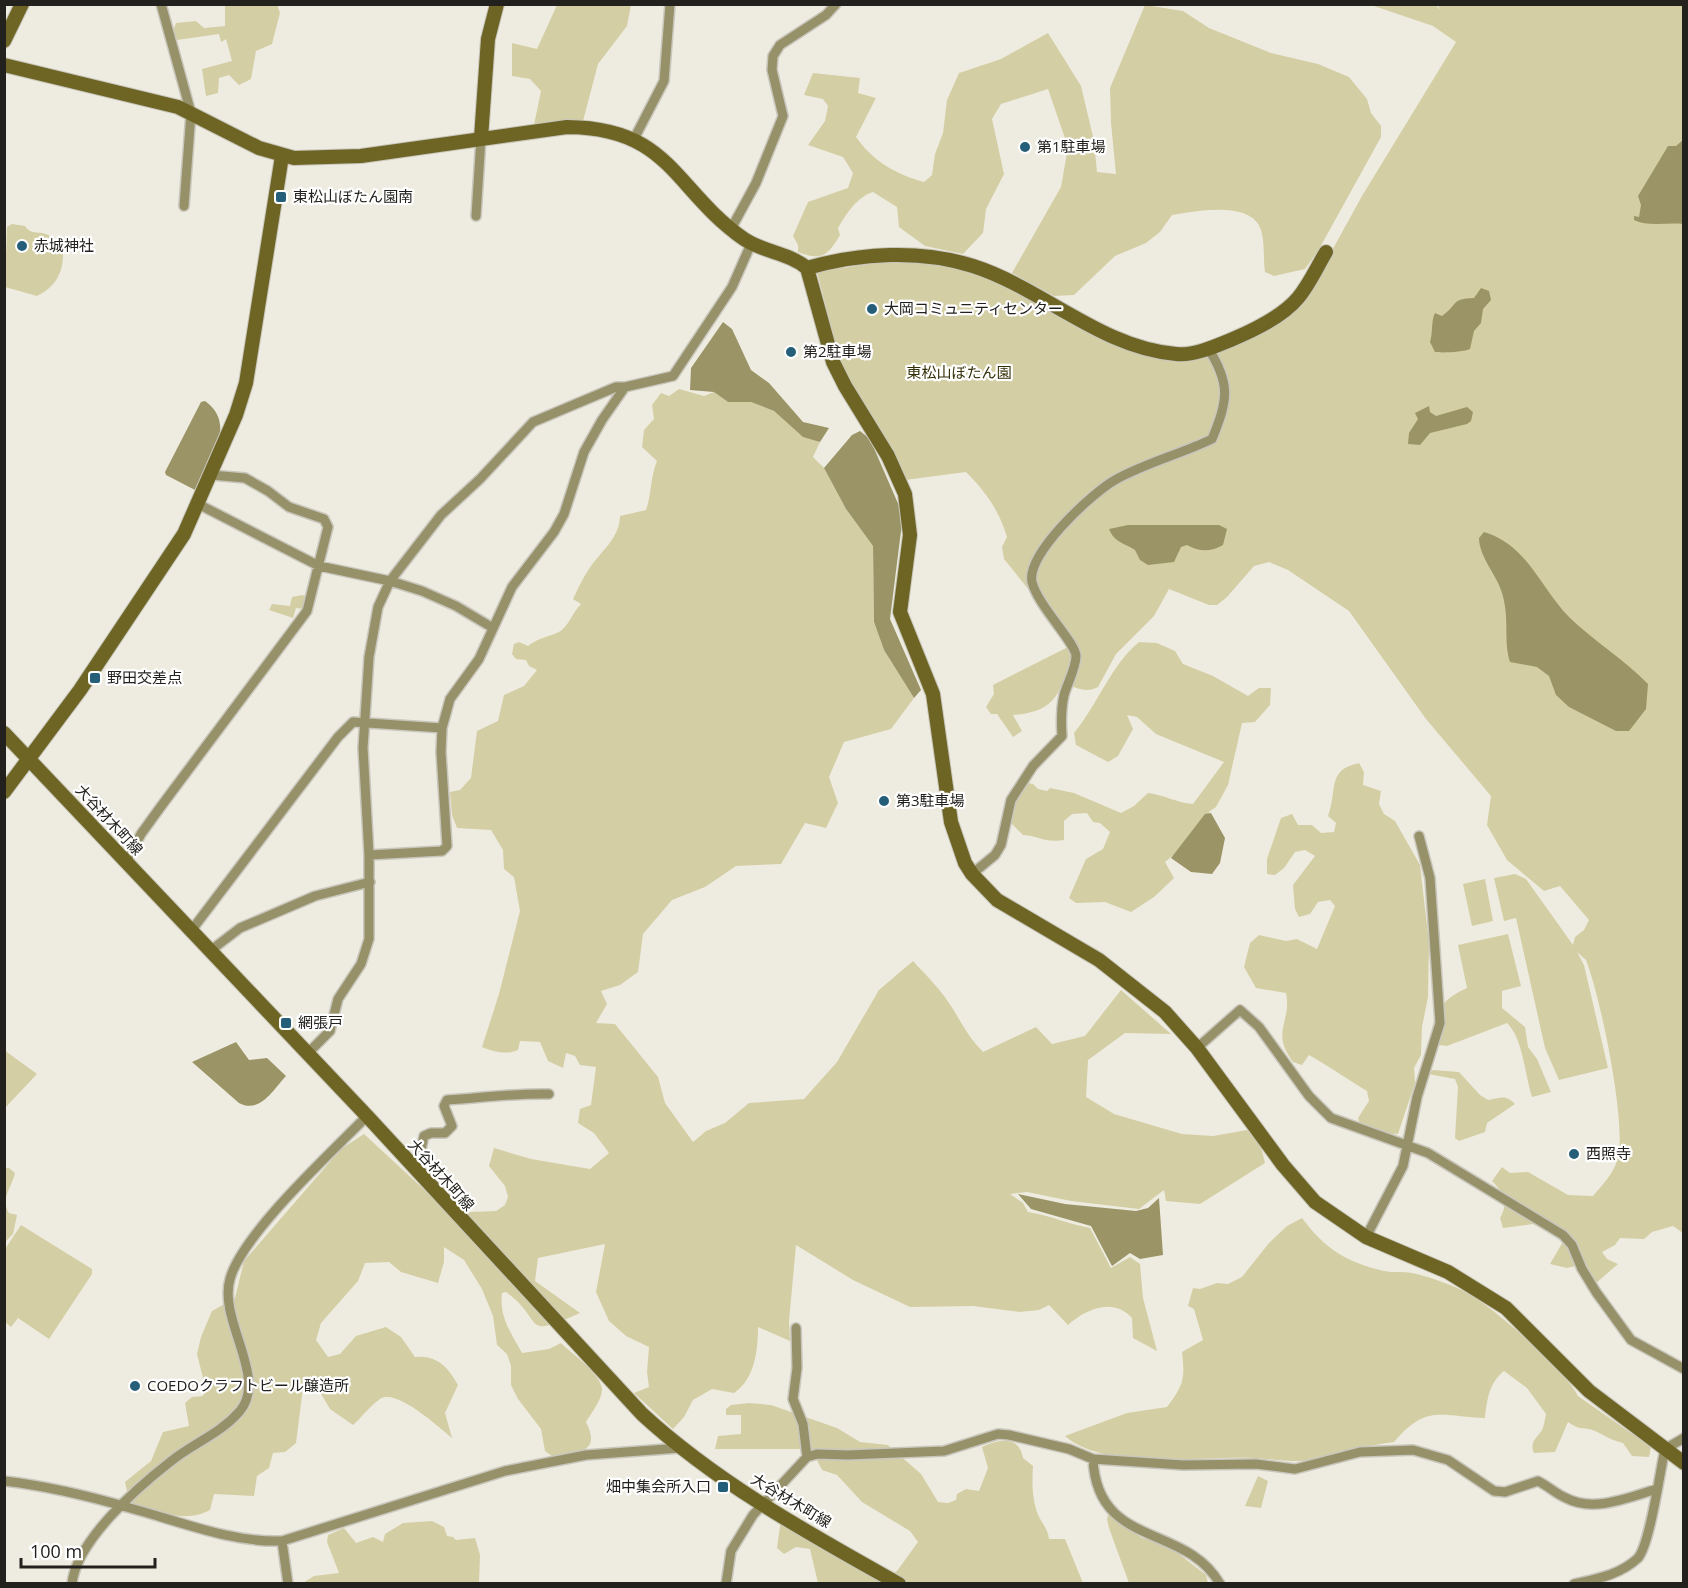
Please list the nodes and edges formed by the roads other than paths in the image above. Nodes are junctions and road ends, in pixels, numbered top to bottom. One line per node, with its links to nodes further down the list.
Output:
1 (22, 4): 6 (street)
2 (161, 4): 8 (street)
3 (497, 4): 9 (street)
4 (670, 4): 10 (street)
5 (836, 4): 14 (street)
6 (4, 41)
7 (4, 65): 8 (street)
8 (191, 113): 11 (street); 12 (street)
9 (481, 138): 10 (street); 11 (street); 13 (street)
10 (634, 139): 14 (street)
11 (282, 156): 20 (street)
12 (184, 206)
13 (476, 216)
14 (731, 229): 15 (street)
15 (751, 244): 17 (street); 19 (street)
16 (1326, 252): 18 (street)
17 (807, 267): 18 (street); 33 (street)
18 (1208, 348): 33 (street)
19 (626, 387): 23 (street); 24 (street)
20 (210, 475): 21 (street); 22 (street)
21 (198, 504): 22 (street); 28 (street)
22 (319, 566): 23 (street); 32 (street)
23 (390, 581): 24 (street); 25 (street)
24 (493, 628): 26 (street)
25 (364, 723): 26 (street); 31 (street); 35 (street)
26 (442, 728): 31 (street)
27 (4, 733): 28 (street, 大谷材木町線)
28 (30, 759): 29 (street); 32 (street, 大谷材木町線)
29 (4, 792)
30 (1419, 836): 41 (street)
31 (369, 855): 34 (street)
32 (126, 862): 35 (street, 大谷材木町線)
33 (972, 874): 37 (street)
34 (370, 882): 36 (street); 38 (street)
35 (191, 931): 36 (street, 大谷材木町線)
36 (210, 951): 38 (street, 大谷材木町線)
37 (1197, 1048): 41 (street); 43 (street)
38 (307, 1054): 40 (street, 大谷材木町線)
39 (549, 1094): 42 (street)
40 (367, 1116): 42 (street, 大谷材木町線); 55 (street)
41 (1408, 1145): 43 (street); 45 (street)
42 (416, 1172): 47 (street, 大谷材木町線)
43 (1366, 1237): 48 (street)
44 (796, 1328): 49 (street)
45 (1683, 1369)
46 (1683, 1438): 48 (street)
47 (680, 1448): 54 (street, 大谷材木町線); 56 (street)
48 (1665, 1449): 51 (street); 53 (street)
49 (807, 1457): 50 (street); 54 (street)
50 (1093, 1459): 53 (street); 61 (street)
51 (1683, 1463)
52 (4, 1481): 55 (street)
53 (1657, 1489): 62 (street)
54 (764, 1505): 59 (street); 60 (street, 大谷材木町線)
55 (122, 1506): 56 (street); 57 (street)
56 (282, 1540): 58 (street)
57 (72, 1584)
58 (288, 1584)
59 (726, 1584)
60 (899, 1584)
61 (1220, 1584)
62 (1574, 1584)

